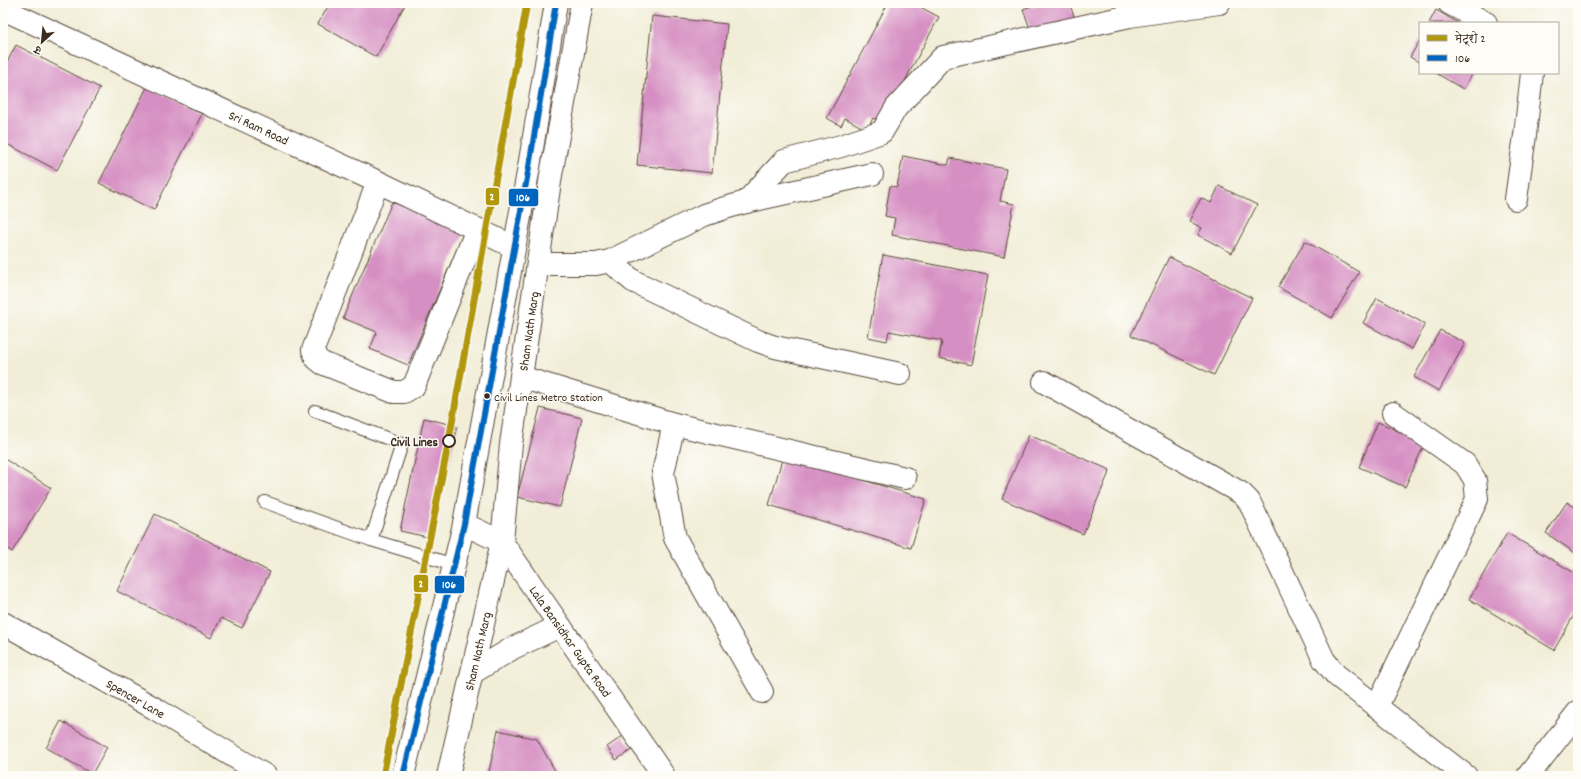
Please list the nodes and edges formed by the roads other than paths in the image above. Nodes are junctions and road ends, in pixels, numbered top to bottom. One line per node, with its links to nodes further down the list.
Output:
1 (556, 3): 13 (street, Sham Nath Marg)
2 (582, 3): 15 (street, Sham Nath Marg)
3 (1219, 3): 11 (street)
4 (1448, 3): 6 (street)
5 (3, 9): 9 (street, Sri Ram Road)
6 (1484, 22)
7 (1532, 74): 10 (street)
8 (872, 174): 11 (street)
9 (378, 182): 12 (street, Sri Ram Road); 12 (street)
10 (1516, 199)
11 (746, 202): 14 (street)
12 (477, 229): 13 (street, Sri Ram Road)
13 (514, 247): 24 (street, Sham Nath Marg)
14 (610, 261): 15 (street); 16 (street)
15 (538, 264): 17 (street, Sham Nath Marg)
16 (900, 374)
17 (521, 377): 21 (street); 26 (street, Sham Nath Marg)
18 (1044, 382): 32 (street)
19 (315, 411): 25 (lane)
20 (1394, 413): 32 (street)
21 (674, 424): 22 (street); 31 (street)
22 (905, 478)
23 (265, 502): 25 (lane)
24 (464, 524): 26 (street); 27 (street, Sham Nath Marg)
25 (371, 540): 27 (lane)
26 (502, 542): 29 (street, Lala Bansidhar Gupta Road); 30 (street, Sham Nath Marg)
27 (454, 565): 35 (street, Sham Nath Marg)
28 (3, 623): 34 (street, Spencer Lane)
29 (560, 626): 30 (street); 37 (street, Lala Bansidhar Gupta Road)
30 (472, 673): 36 (street, Sham Nath Marg)
31 (762, 692)
32 (1377, 706): 38 (street)
33 (1578, 712): 39 (street)
34 (266, 776)
35 (403, 776)
36 (448, 776)
37 (664, 776)
38 (1466, 776)
39 (1528, 776)

